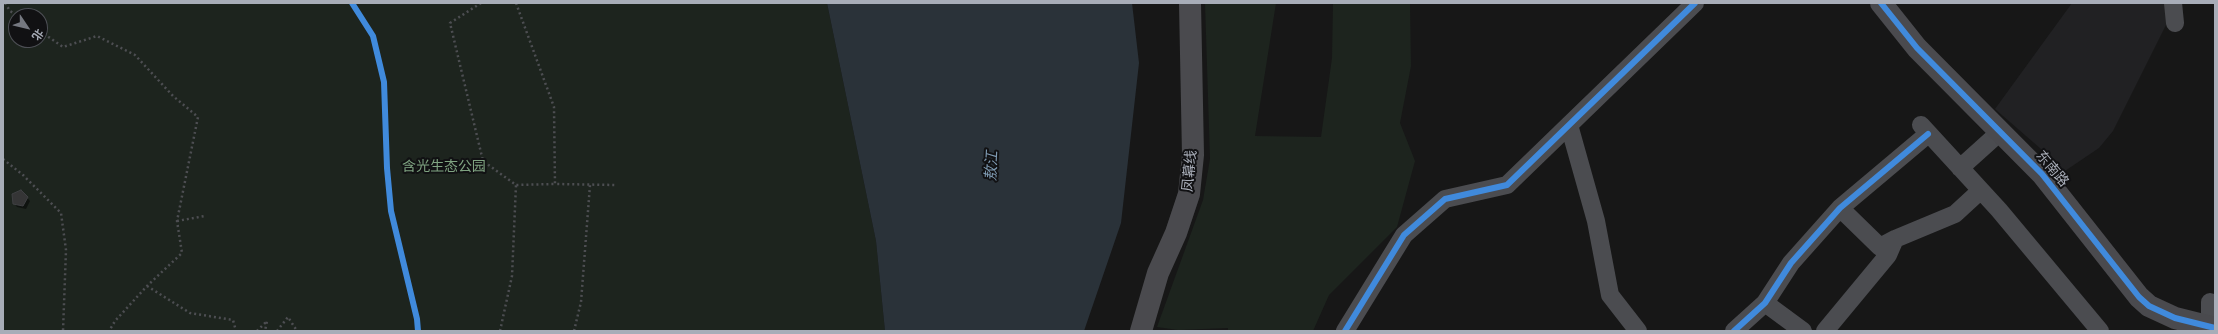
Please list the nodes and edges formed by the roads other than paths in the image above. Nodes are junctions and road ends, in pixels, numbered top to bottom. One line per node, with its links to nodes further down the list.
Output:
1 (1190, 3): 15 (street, 凤幕线)
2 (1695, 3): 6 (street)
3 (1880, 3): 7 (street, 东南路)
4 (2173, 3): 5 (street)
5 (2175, 23)
6 (1569, 125): 16 (street); 17 (street)
7 (2000, 132): 8 (street); 14 (street, 东南路)
8 (1960, 168): 9 (street); 10 (street)
9 (1980, 191): 11 (street); 21 (street)
10 (1840, 208): 11 (street); 13 (street)
11 (1895, 239): 20 (street)
12 (2210, 302): 14 (street)
13 (1765, 303): 18 (street); 19 (street)
14 (2212, 329)
15 (1141, 331)
16 (1345, 331)
17 (1638, 331)
18 (1734, 331)
19 (1803, 331)
20 (1825, 331)
21 (2100, 331)

